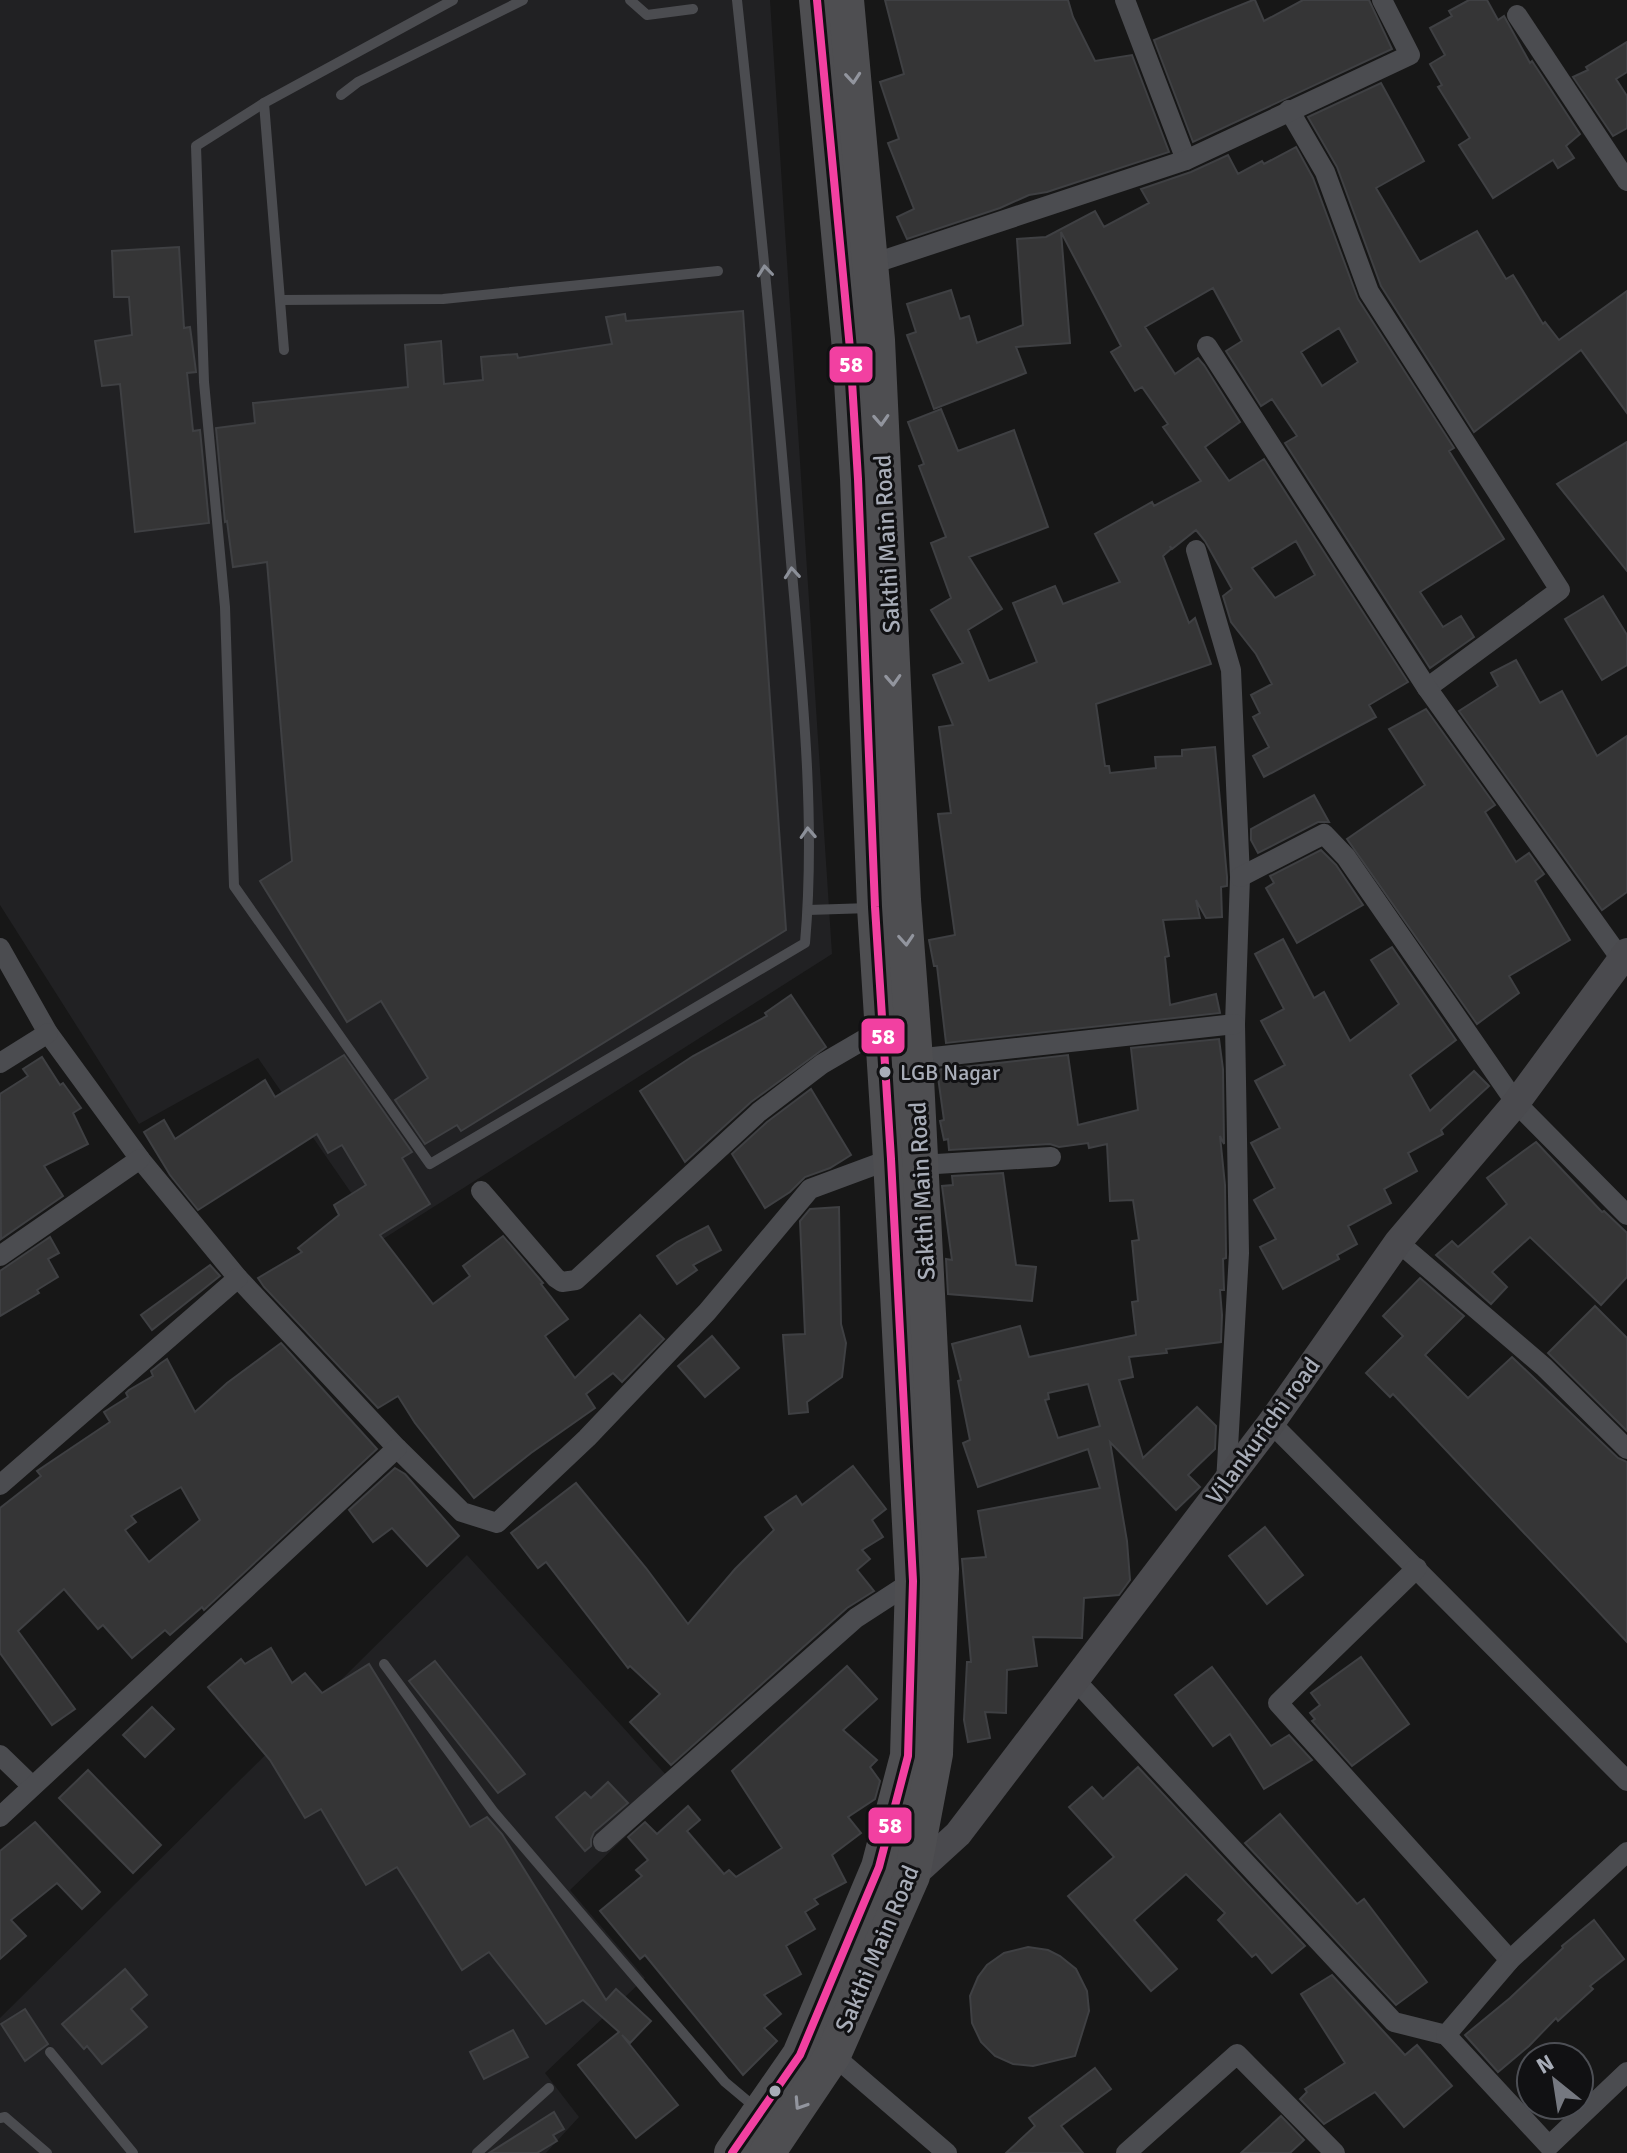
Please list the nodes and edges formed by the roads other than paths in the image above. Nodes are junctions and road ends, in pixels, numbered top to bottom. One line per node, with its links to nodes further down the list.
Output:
1 (453, 0): 12 (lane)
2 (523, 0): 11 (lane)
3 (630, 0): 9 (lane)
4 (737, 0): 25 (lane, one-way to 4)
5 (817, 0): 24 (highway)
6 (846, 0): 16 (highway, Sakthi Main Road, one-way to 16)
7 (1125, 0): 14 (street)
8 (1382, 0): 13 (street)
9 (693, 9)
10 (1517, 15): 15 (street)
11 (341, 95)
12 (264, 103): 18 (lane); 25 (lane)
13 (1289, 110): 14 (street); 22 (street)
14 (1186, 160): 16 (street)
15 (1627, 181)
16 (869, 265): 31 (highway, Sakthi Main Road, one-way to 31)
17 (718, 271): 18 (lane)
18 (280, 300): 20 (lane)
19 (1207, 346): 22 (street)
20 (284, 350)
21 (1196, 550): 23 (street)
22 (1427, 688): 27 (street)
23 (1240, 877): 28 (street); 33 (street)
24 (875, 907): 25 (lane); 29 (highway)
25 (808, 910)
26 (0, 948): 30 (street)
27 (1624, 956): 33 (main road, Vilankurichi road)
28 (1235, 1024): 31 (street); 45 (street)
29 (882, 1029): 36 (highway); 37 (street)
30 (48, 1033): 32 (street); 35 (street)
31 (915, 1059): 36 (highway, Sakthi Main Road)
32 (0, 1063)
33 (1516, 1103): 38 (street); 39 (main road, Vilankurichi road)
34 (1051, 1157): 36 (street)
35 (140, 1159): 40 (street); 41 (street)
36 (906, 1162): 43 (street); 48 (highway); 57 (highway, Sakthi Main Road)
37 (481, 1191)
38 (1627, 1215)
39 (1398, 1242): 42 (main road, Vilankurichi road); 44 (street)
40 (0, 1256)
41 (238, 1278): 43 (street); 46 (street)
42 (1271, 1423): 45 (main road, Vilankurichi road); 47 (street)
43 (397, 1448): 53 (street)
44 (1627, 1449)
45 (1226, 1483): 50 (main road, Vilankurichi road)
46 (0, 1485)
47 (1417, 1568): 52 (street); 58 (street)
48 (913, 1581): 55 (street); 57 (highway)
49 (384, 1664): 64 (lane)
50 (1075, 1680): 57 (main road, Vilankurichi road); 59 (street)
51 (0, 1755): 53 (street)
52 (1627, 1781)
53 (32, 1786): 54 (street)
54 (0, 1817)
55 (603, 1842)
56 (1627, 1852): 58 (street)
57 (896, 1871): 61 (highway, Sakthi Main Road); 64 (highway)
58 (1510, 1960): 59 (street)
59 (1446, 2035): 67 (street)
60 (50, 2052): 69 (lane)
61 (833, 2055): 72 (highway, Sakthi Main Road, one-way to 72); 73 (street)
62 (1627, 2072): 67 (street)
63 (549, 2088): 70 (lane)
64 (761, 2112): 71 (highway)
65 (0, 2118): 68 (lane)
66 (1137, 2150): 74 (street)
67 (1549, 2151)
68 (47, 2153)
69 (133, 2153)
70 (477, 2153)
71 (732, 2153)
72 (767, 2153)
73 (947, 2153)
74 (1335, 2153)

